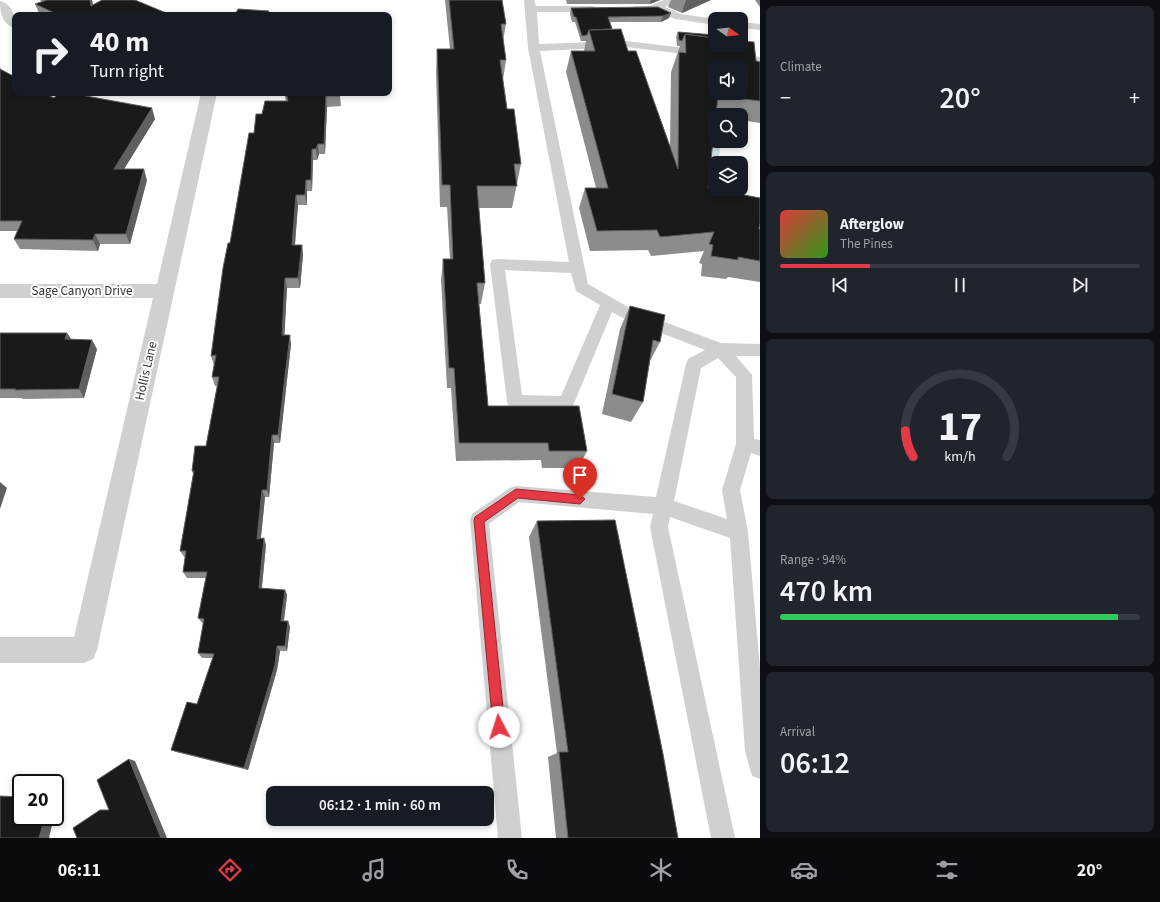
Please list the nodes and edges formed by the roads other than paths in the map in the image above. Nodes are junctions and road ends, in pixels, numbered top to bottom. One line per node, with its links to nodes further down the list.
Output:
1 (673, 0): 4 (lane)
2 (0, 5): 7 (street)
3 (530, 5): 5 (lane); 11 (lane)
4 (657, 7): 6 (lane); 8 (lane)
5 (600, 9)
6 (623, 9)
7 (12, 20)
8 (708, 21)
9 (748, 26): 10 (lane)
10 (760, 27)
11 (534, 48): 12 (lane); 14 (lane)
12 (760, 60)
13 (208, 96): 16 (street, Hollis Lane)
14 (576, 268): 17 (lane); 17 (lane)
15 (0, 291): 16 (street, Sage Canyon Drive)
16 (164, 291): 23 (street, Hollis Lane)
17 (608, 302): 18 (lane)
18 (720, 349): 19 (lane); 20 (lane); 21 (lane)
19 (760, 350)
20 (753, 446): 22 (lane)
21 (663, 506): 22 (lane); 25 (lane); 26 (lane)
22 (739, 532): 24 (lane)
23 (0, 650)
24 (760, 768)
25 (510, 838)
26 (723, 838)

